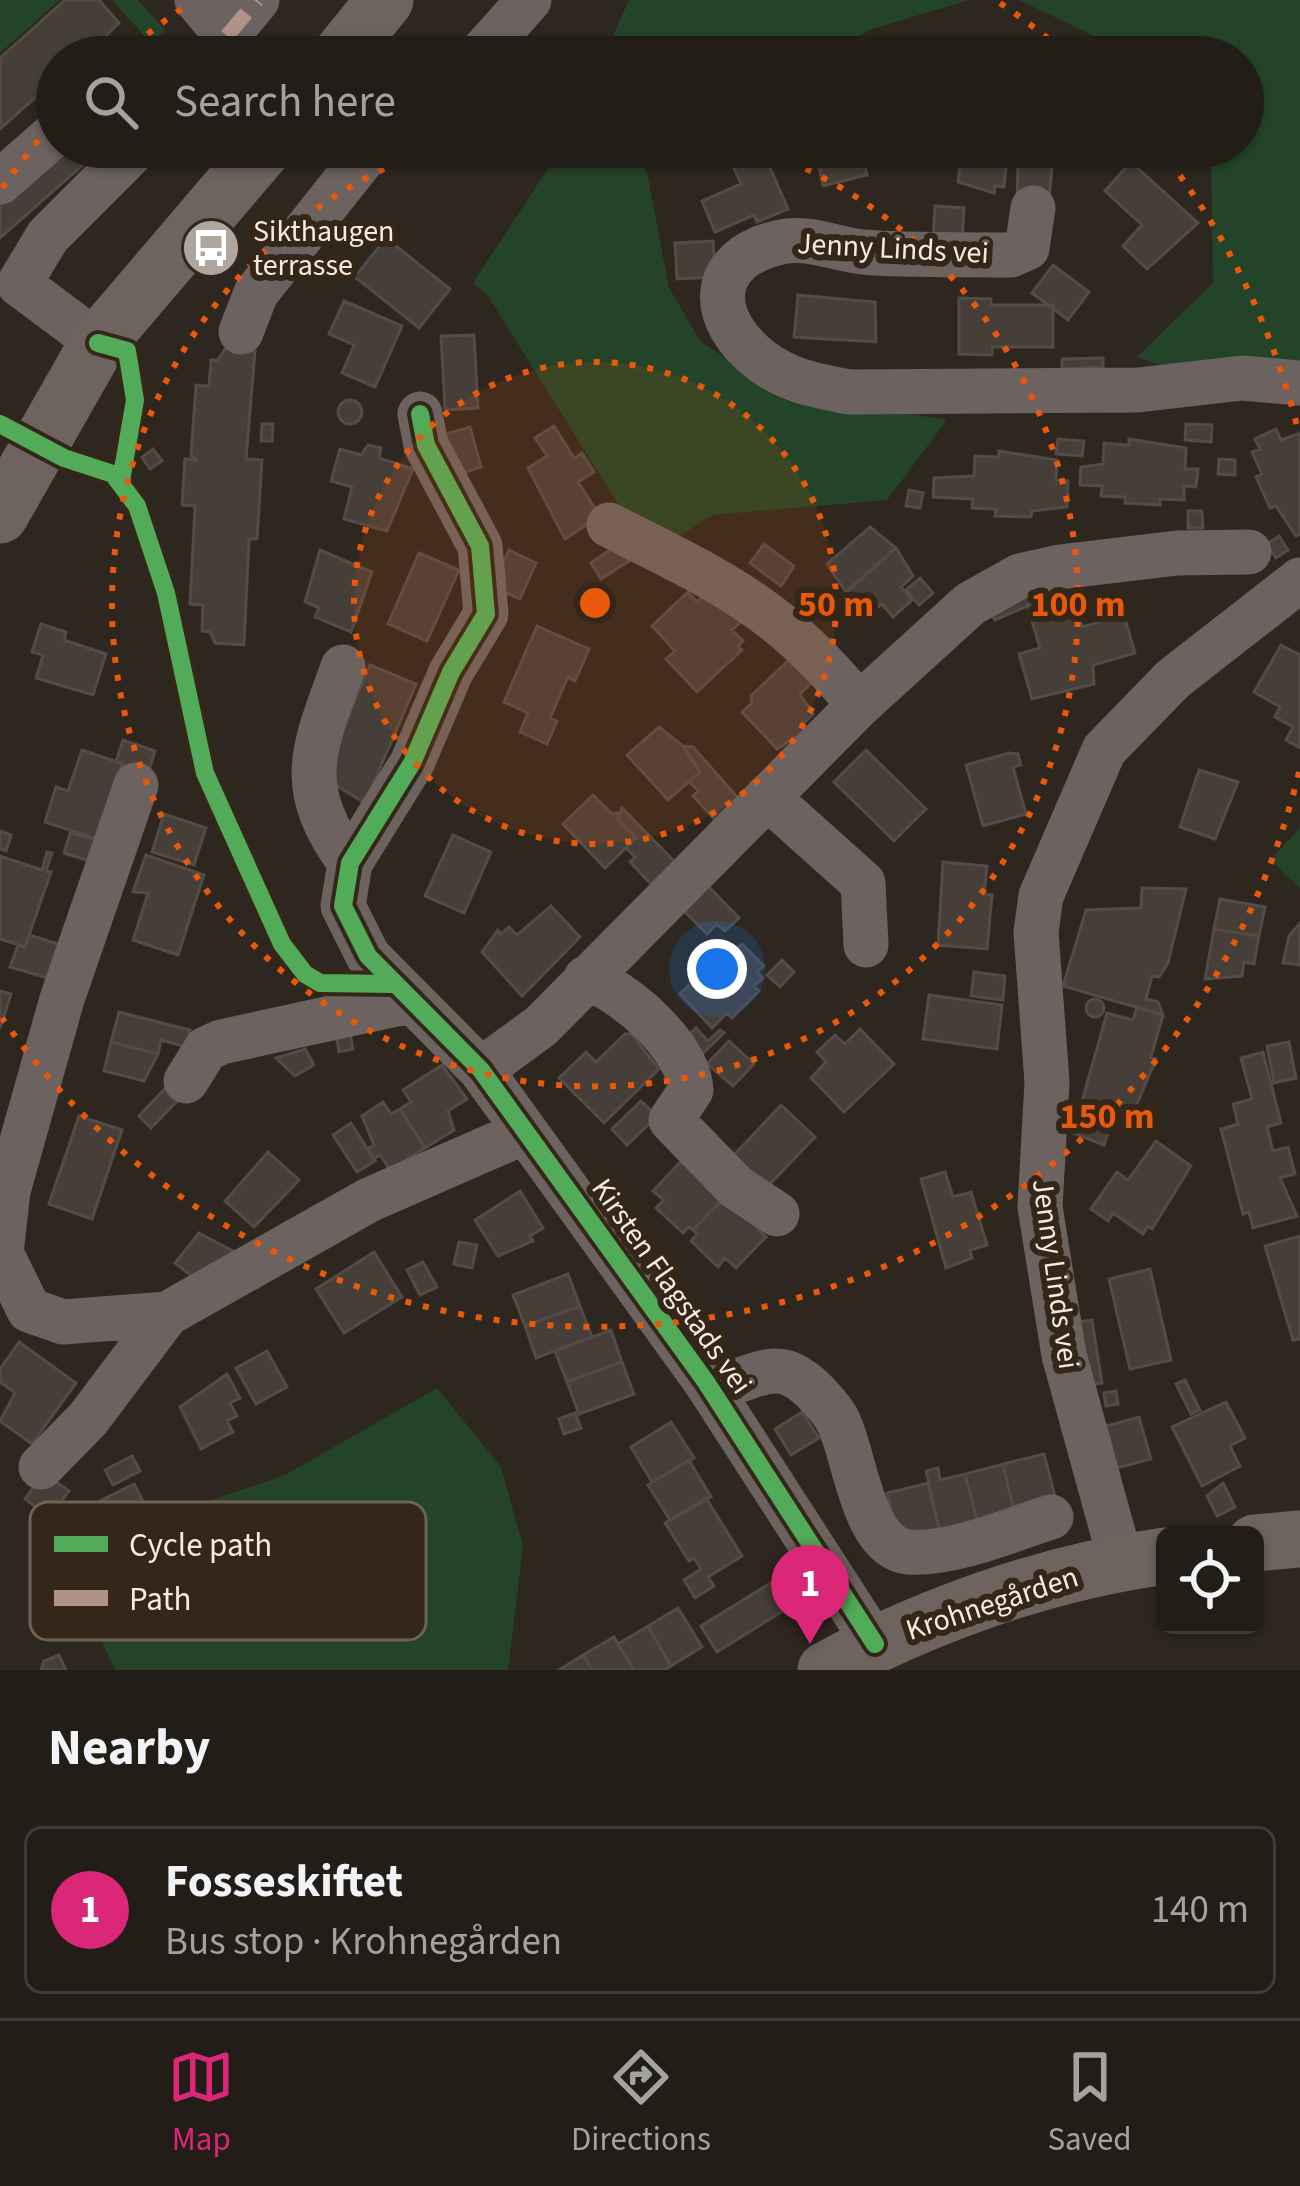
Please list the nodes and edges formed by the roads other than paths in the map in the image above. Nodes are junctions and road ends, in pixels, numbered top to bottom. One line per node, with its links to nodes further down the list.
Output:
1 (196, 0): 5 (street)
2 (257, 0): 6 (street)
3 (385, 0): 7 (main road)
4 (529, 0): 8 (street)
5 (214, 36)
6 (229, 36)
7 (356, 36)
8 (497, 36)
9 (36, 150): 13 (street)
10 (116, 168): 15 (street)
11 (247, 168): 17 (main road)
12 (355, 168): 16 (street)
13 (0, 182)
14 (1033, 208): 18 (street, Jenny Linds vei)
15 (10, 288): 17 (street)
16 (241, 332)
17 (98, 343): 20 (main road)
18 (1300, 383)
19 (420, 414): 28 (street)
20 (0, 515)
21 (609, 524): 25 (street)
22 (1249, 552): 25 (street)
23 (1300, 580): 43 (street, Jenny Linds vei)
24 (343, 667): 28 (street, Kirsten Flagstads vei)
25 (859, 705): 27 (street)
26 (136, 785): 36 (street)
27 (767, 797): 29 (street); 30 (street)
28 (350, 863): 31 (street, Kirsten Flagstads vei)
29 (866, 945)
30 (586, 978): 32 (street); 35 (street)
31 (410, 1000): 32 (street, Kirsten Flagstads vei); 33 (street)
32 (481, 1070): 34 (street, Kirsten Flagstads vei)
33 (186, 1082)
34 (522, 1133): 37 (street); 38 (street, Kirsten Flagstads vei)
35 (777, 1214)
36 (2, 1225): 37 (street)
37 (166, 1315): 39 (street)
38 (706, 1382): 40 (street, Kirsten Flagstads vei); 44 (street, Kirsten Flagstads vei)
39 (40, 1467)
40 (1051, 1517)
41 (1300, 1540): 42 (main road)
42 (1264, 1542)
43 (1143, 1559): 44 (main road, Krohnegården)
44 (851, 1657)

